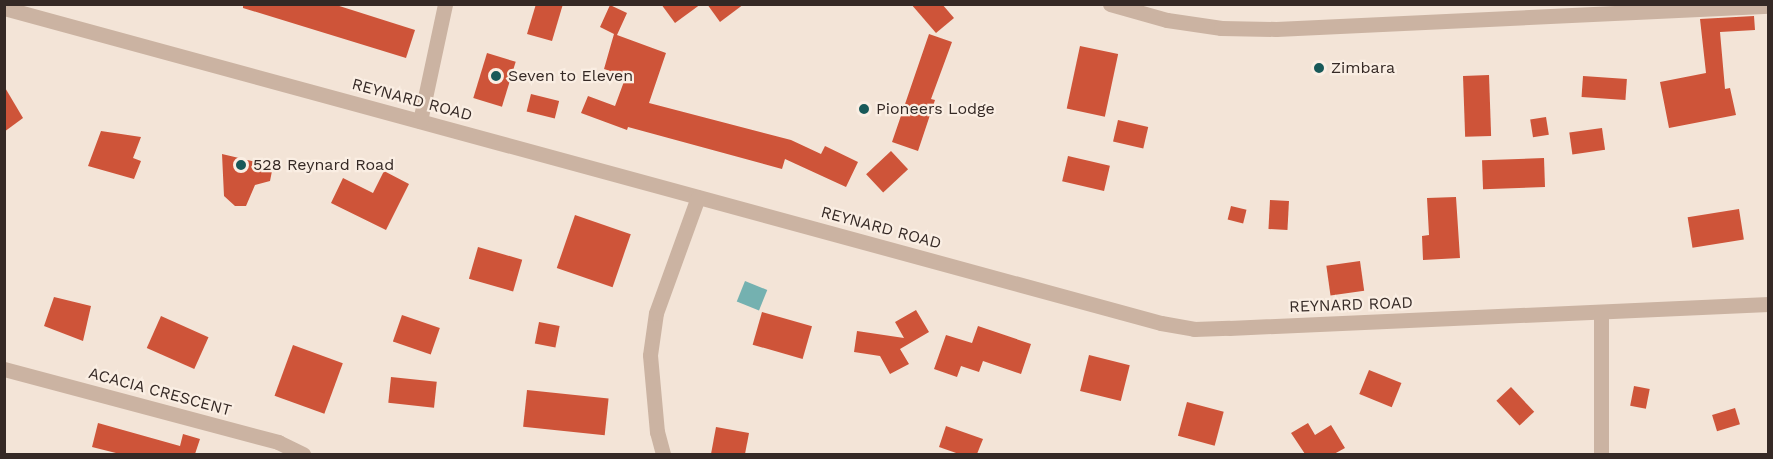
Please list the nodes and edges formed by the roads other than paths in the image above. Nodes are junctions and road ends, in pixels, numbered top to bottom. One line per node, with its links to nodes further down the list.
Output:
1 (445, 4): 6 (street)
2 (1110, 4): 5 (street)
3 (1768, 6): 5 (street)
4 (4, 8): 6 (street, REYNARD ROAD)
5 (1495, 11)
6 (420, 121): 7 (street, REYNARD ROAD)
7 (698, 197): 9 (street, REYNARD ROAD); 12 (street)
8 (1768, 304): 9 (street, REYNARD ROAD)
9 (1601, 313): 13 (street)
10 (4, 369): 11 (street, ACACIA CRESCENT)
11 (303, 454)
12 (663, 454)
13 (1601, 454)

